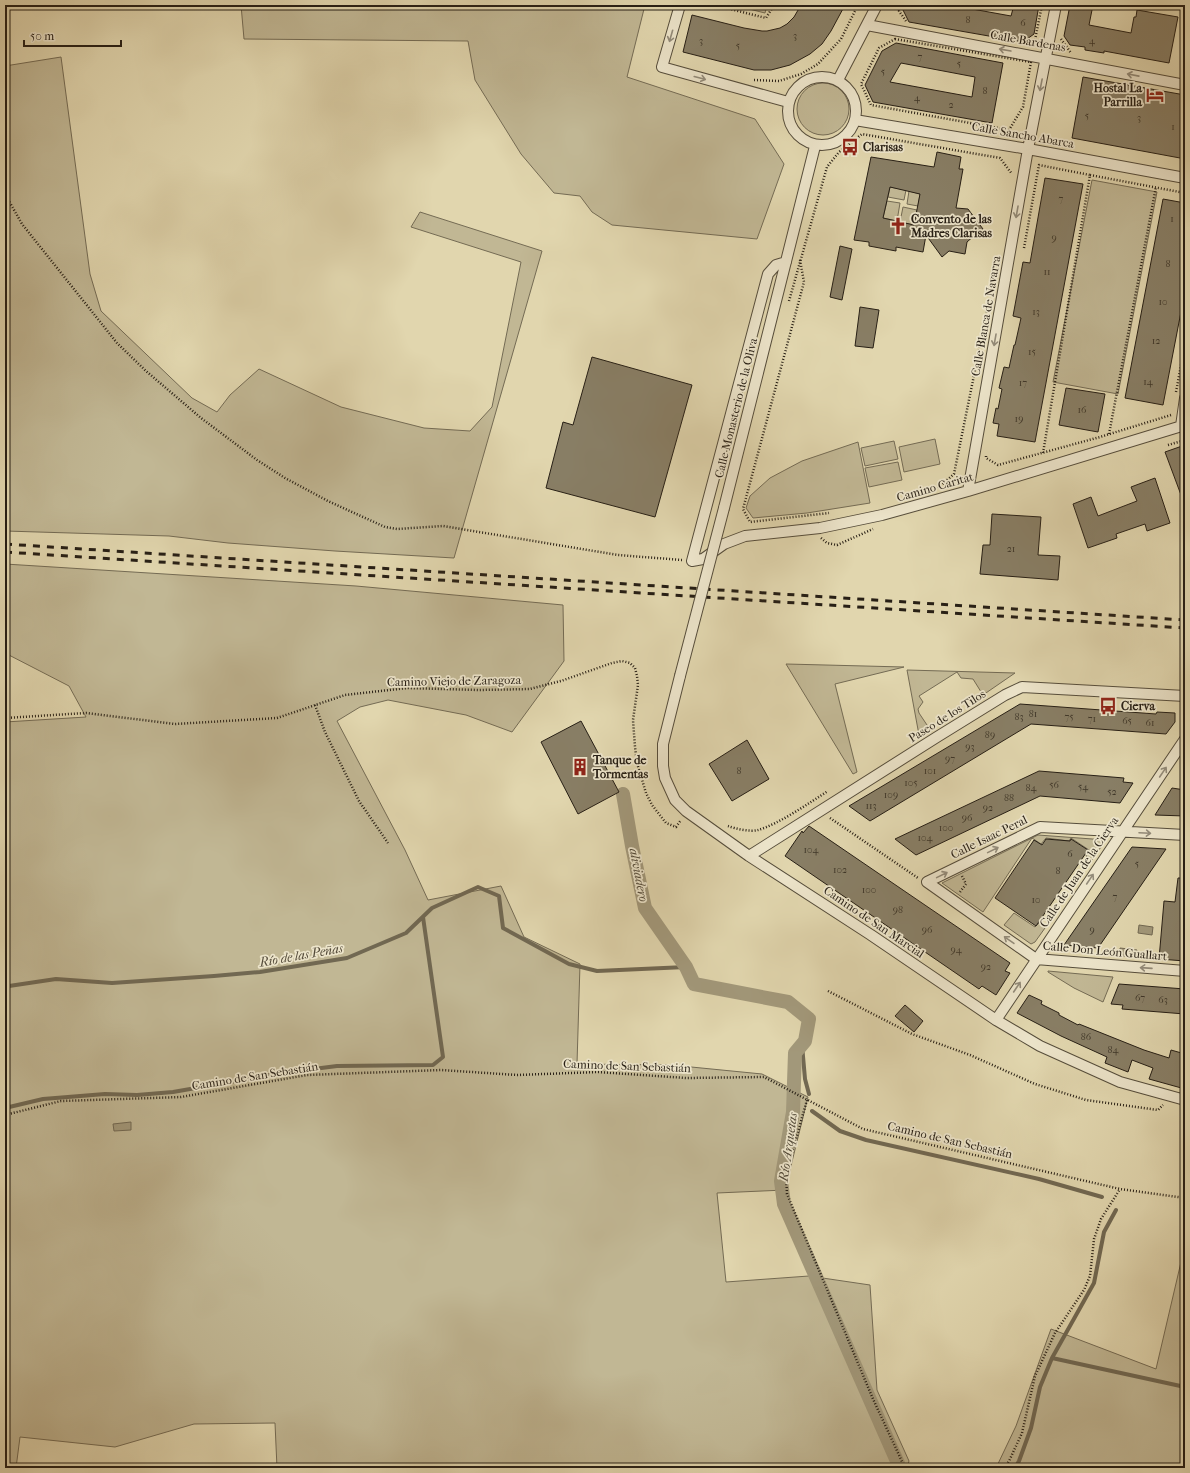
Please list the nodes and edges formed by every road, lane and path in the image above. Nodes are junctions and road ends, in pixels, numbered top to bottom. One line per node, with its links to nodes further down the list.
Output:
1 (680, 5): 19 (street, one-way to 19)
2 (714, 5): 3 (path)
3 (774, 5)
4 (858, 5): 16 (path)
5 (878, 5): 9 (street)
6 (902, 5): 10 (path)
7 (1042, 5): 12 (path)
8 (1056, 5): 14 (street, Calle Blanca de Navarra)
9 (867, 25): 14 (street, Calle Bardenas, one-way to 9); 17 (street)
10 (908, 25)
11 (1060, 36): 13 (path)
12 (1023, 46)
13 (1073, 55)
14 (1046, 58): 18 (street, Calle Bardenas, one-way to 14); 22 (street, Calle Blanca de Navarra, one-way to 22)
15 (1031, 62): 15 (path)
16 (750, 79)
17 (838, 80): 19 (street); 20 (street)
18 (1185, 85)
19 (788, 102): 21 (street)
20 (855, 120): 21 (street); 22 (street, Calle Sancho Abarca)
21 (815, 146): 31 (street, Calle Monasterio de la Oliva)
22 (1028, 149): 25 (street, Calle Sancho Abarca); 44 (street, Calle Blanca de Navarra, one-way to 44)
23 (1090, 175): 26 (path); 29 (path); 42 (path)
24 (1014, 176): 30 (path)
25 (1185, 178)
26 (1156, 187): 27 (path); 38 (path)
27 (1185, 193)
28 (5, 194): 46 (path)
29 (1022, 255)
30 (800, 260): 32 (path); 45 (path)
31 (786, 262): 46 (street); 47 (street, Calle Monasterio de la Oliva, bridge)
32 (788, 305)
33 (988, 305): 43 (path)
34 (1185, 344): 35 (path)
35 (1180, 396): 37 (street)
36 (1173, 408): 38 (path)
37 (1183, 425): 44 (street, Camino Caritat)
38 (1109, 435): 42 (path)
39 (1185, 440): 40 (path)
40 (1168, 445)
41 (987, 452): 42 (path)
42 (1043, 453)
43 (937, 488)
44 (968, 491): 46 (street, Camino Caritat)
45 (836, 513)
46 (692, 561)
47 (680, 676): 53 (street, Camino de San Marcial)
48 (1185, 696): 59 (street, Paseo de los Tilos)
49 (315, 705): 50 (path, Camino Viejo de Zaragoza); 53 (path, Camino Viejo de Zaragoza); 58 (path)
50 (5, 718)
51 (1185, 739): 56 (street, Calle de Juan de la Cierva, one-way to 51)
52 (830, 790): 55 (path)
53 (686, 811): 59 (street, Camino de San Marcial)
54 (829, 818): 61 (path)
55 (722, 824)
56 (1122, 831): 57 (street, Calle Isaac Peral, one-way to 57); 61 (street, Calle Isaac Peral, one-way to 56); 63 (street, Calle de Juan de la Cierva, one-way to 56)
57 (1185, 835)
58 (388, 843)
59 (749, 856): 66 (street, Camino de San Marcial)
60 (960, 872): 62 (path)
61 (925, 879): 63 (street, Calle Don León Guallart, one-way to 61)
62 (958, 896)
63 (1036, 959): 64 (street, Calle Don León Guallart, one-way to 63); 66 (street, Calle de Juan de la Cierva, one-way to 63)
64 (1185, 971)
65 (828, 991): 67 (path)
66 (996, 1020): 67 (street, Camino de San Marcial)
67 (1173, 1097): 69 (street, Camino de San Marcial)
68 (807, 1100): 70 (path, Camino de San Sebastián); 71 (path, Camino de San Sebastián); 73 (path)
69 (1185, 1100)
70 (5, 1115)
71 (1120, 1189): 72 (path, Camino de San Sebastián); 74 (path)
72 (1185, 1198)
73 (905, 1468)
74 (1005, 1468)

